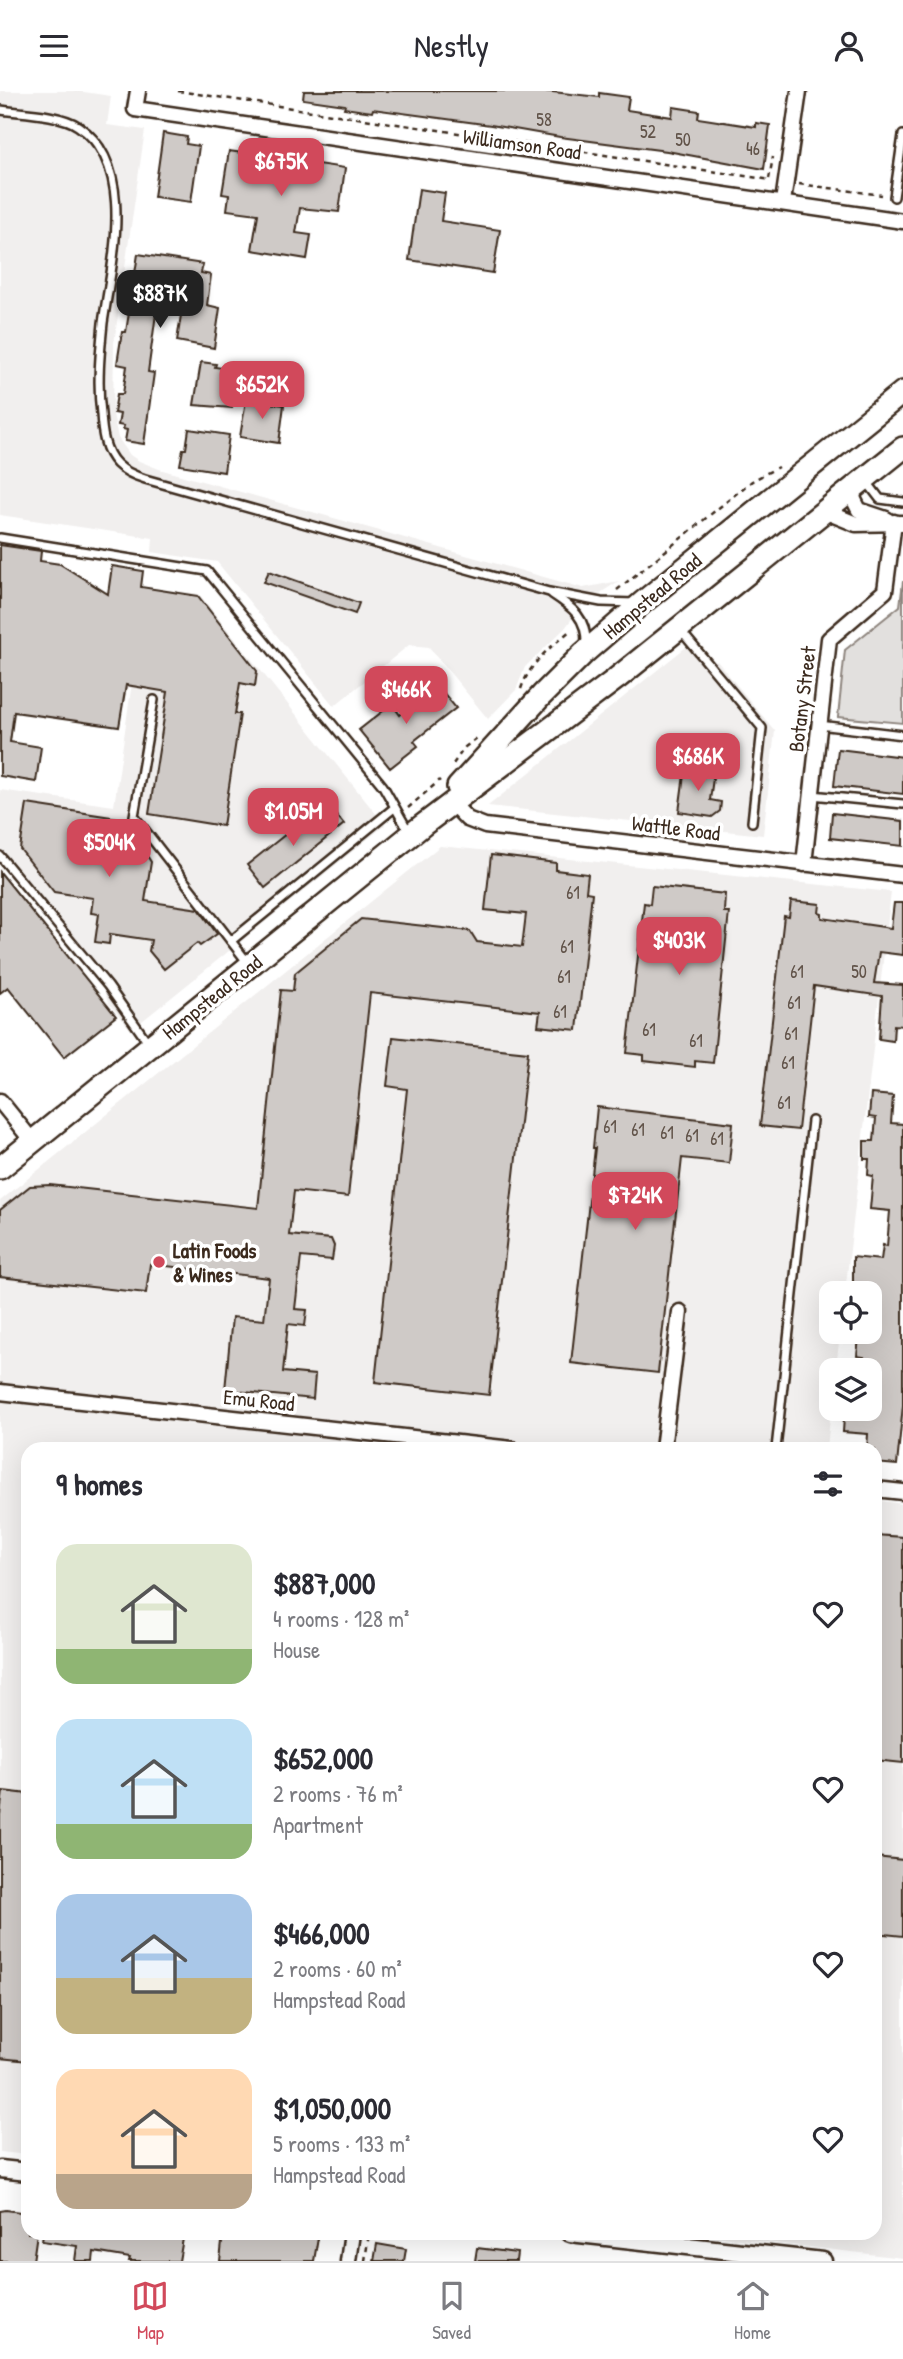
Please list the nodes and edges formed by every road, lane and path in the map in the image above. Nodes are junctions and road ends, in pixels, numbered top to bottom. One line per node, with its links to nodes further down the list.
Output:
1 (138, 91): 8 (street, Williamson Road)
2 (178, 91): 6 (path)
3 (799, 91): 6 (street)
4 (0, 110): 19 (lane)
5 (903, 135): 7 (lane)
6 (786, 182): 7 (path); 8 (street)
7 (894, 197)
8 (783, 202): 9 (street, Williamson Road)
9 (903, 221)
10 (903, 392): 20 (main road, Hampstead Road)
11 (903, 448): 13 (main road, Hampstead Road)
12 (788, 463): 18 (path)
13 (858, 484): 14 (lane); 15 (main road, Hampstead Road); 16 (street)
14 (903, 502)
15 (824, 511): 16 (street); 21 (main road, Hampstead Road)
16 (899, 522): 26 (street, Botany Street)
17 (0, 538): 34 (lane)
18 (641, 570)
19 (549, 591): 20 (lane); 23 (lane)
20 (643, 603): 23 (main road, Hampstead Road)
21 (678, 628): 32 (main road, Hampstead Road); 36 (lane)
22 (562, 638): 24 (path)
23 (582, 654): 37 (main road, Hampstead Road)
24 (518, 695)
25 (154, 700): 41 (lane)
26 (819, 726): 28 (lane); 31 (street, Botany Street)
27 (483, 733): 29 (path)
28 (903, 735)
29 (450, 768)
30 (444, 775): 35 (path)
31 (811, 795): 33 (lane); 39 (street, Botany Street)
32 (452, 803): 37 (main road, Hampstead Road); 39 (street, Wattle Road)
33 (903, 804)
34 (394, 808): 35 (lane); 41 (lane)
35 (398, 816): 37 (lane)
36 (752, 822)
37 (417, 830): 42 (main road, Hampstead Road)
38 (0, 856): 43 (lane)
39 (804, 864): 40 (street, Wattle Road)
40 (903, 875)
41 (231, 941): 42 (lane)
42 (251, 966): 43 (main road, Hampstead Road)
43 (151, 1047): 46 (main road, Hampstead Road)
44 (0, 1101): 46 (street)
45 (812, 1121): 52 (lane)
46 (33, 1142): 47 (main road, Hampstead Road)
47 (0, 1168)
48 (680, 1313): 51 (street)
49 (0, 1392): 50 (street, Emu Road)
50 (449, 1442)
51 (664, 1442)
52 (777, 1442)
53 (882, 1490): 54 (street)
54 (903, 1492)
55 (0, 2169): 56 (street)
56 (21, 2171)
57 (351, 2240): 60 (street)
58 (368, 2240): 61 (path)
59 (633, 2240): 62 (street)
60 (348, 2261)
61 (365, 2261)
62 (823, 2261)

